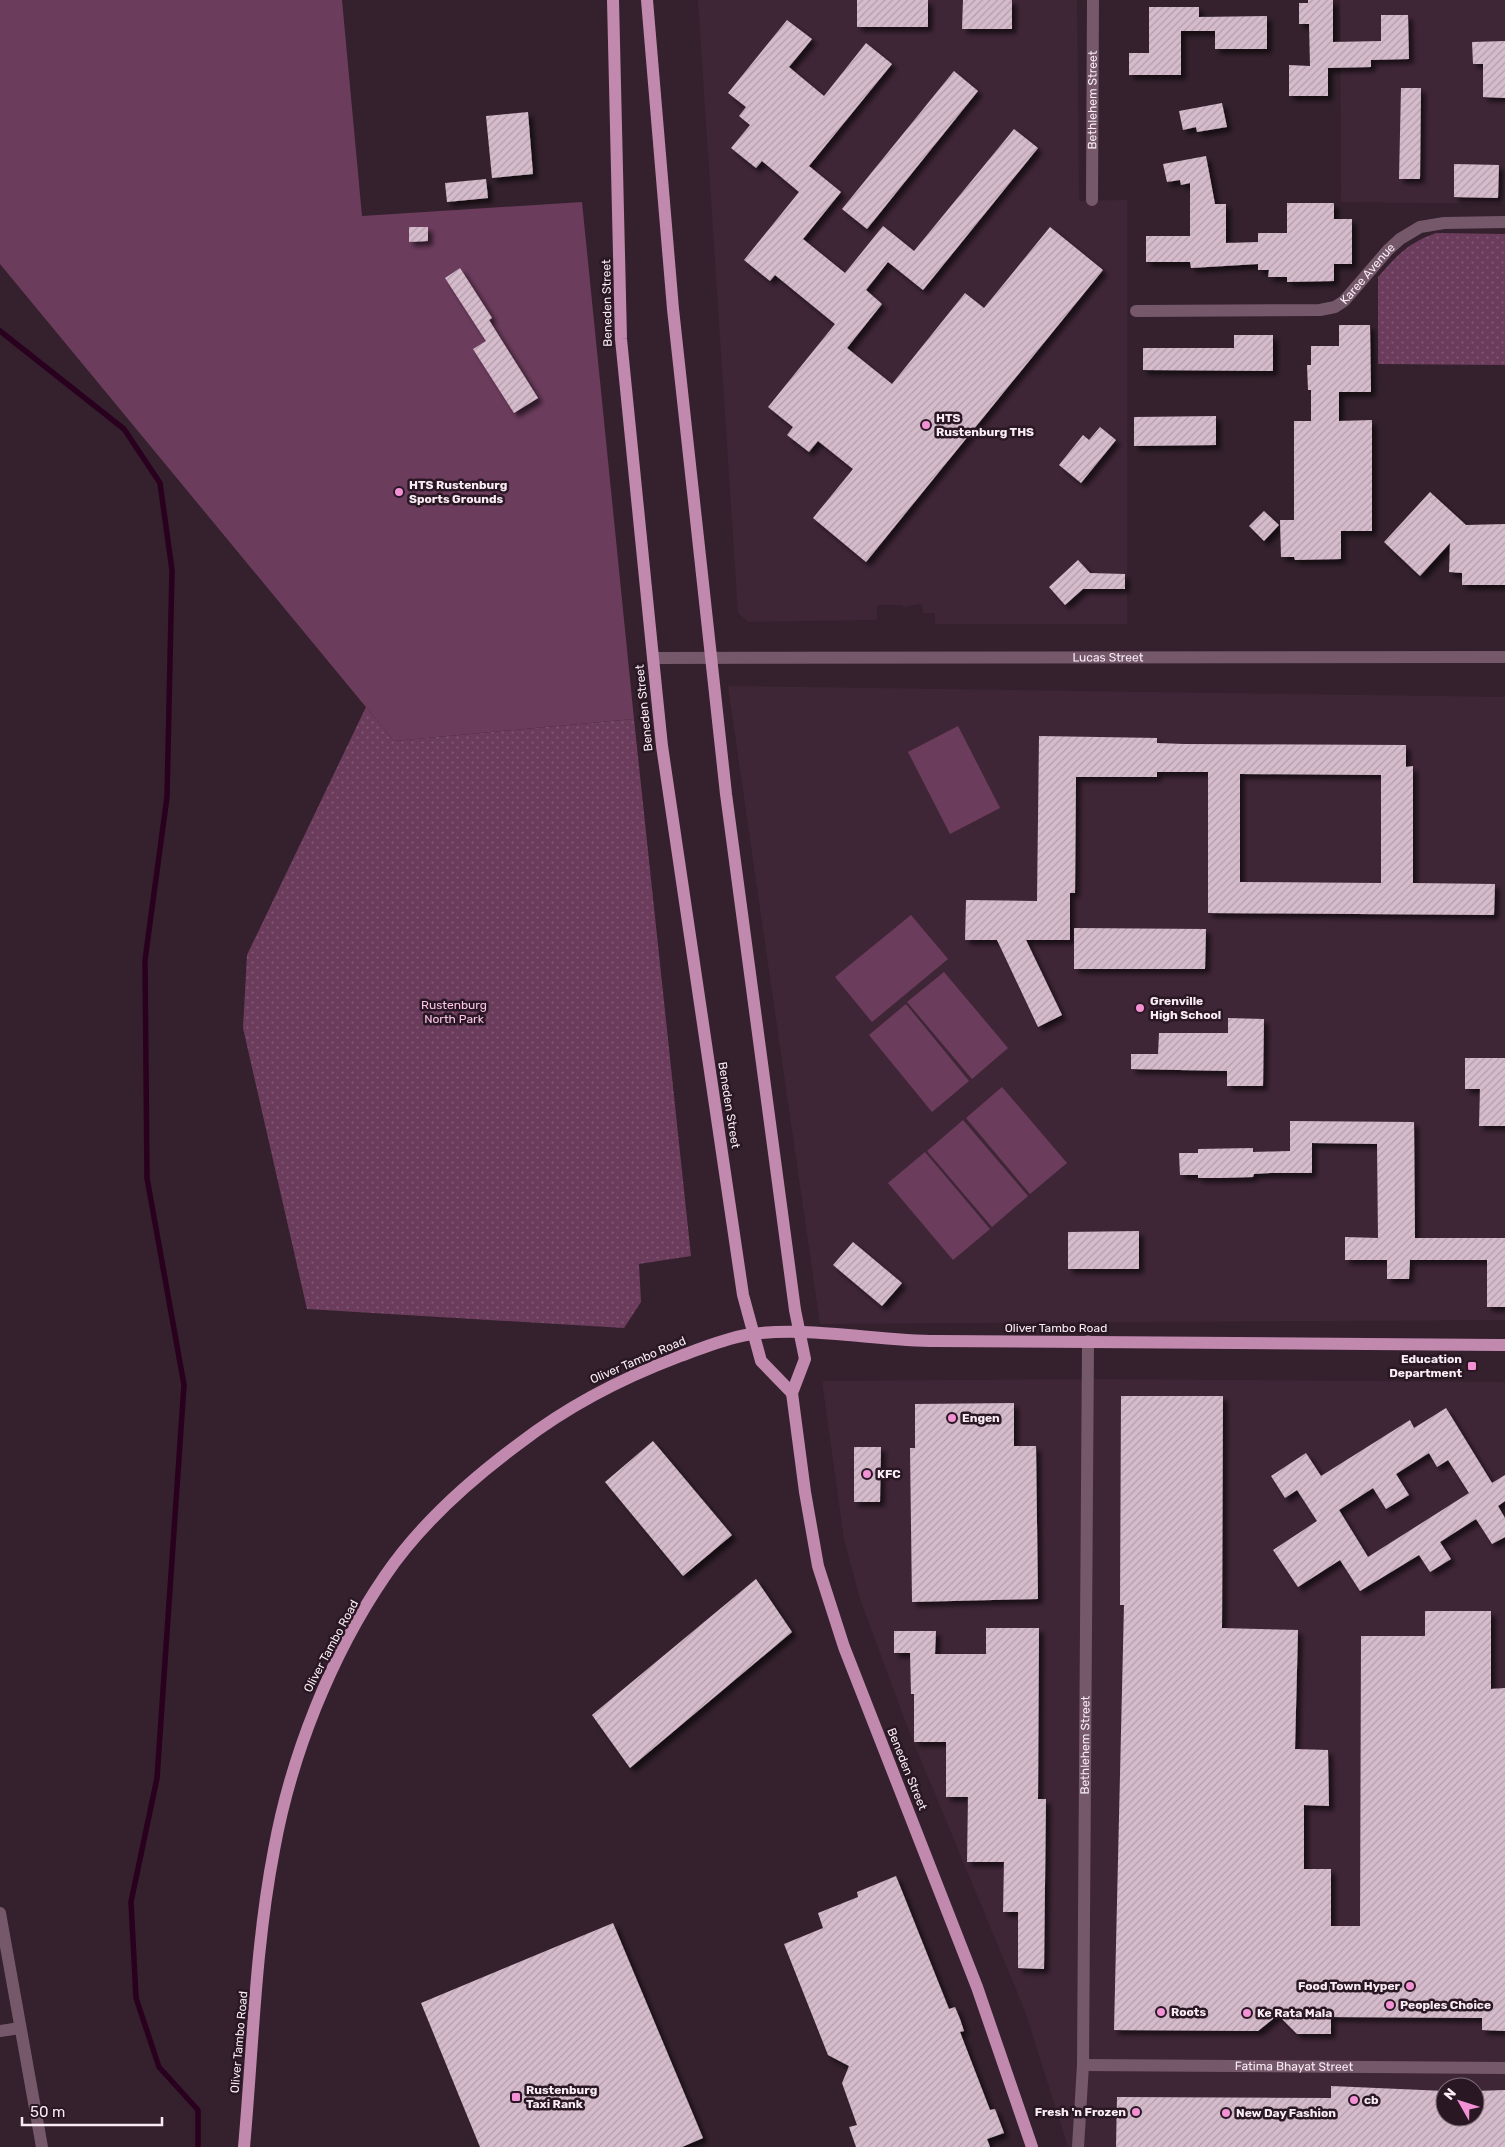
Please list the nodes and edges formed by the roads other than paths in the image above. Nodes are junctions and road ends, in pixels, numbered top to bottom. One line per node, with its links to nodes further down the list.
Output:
1 (613, 0): 9 (main road, Beneden Street)
2 (648, 0): 7 (main road, Beneden Street)
3 (1093, 0): 4 (street, Bethlehem Street)
4 (1092, 200)
5 (1505, 222): 6 (street, Karee Avenue)
6 (1136, 311)
7 (711, 657): 8 (street, Lucas Street); 9 (street, Lucas Street); 10 (main road, Beneden Street)
8 (1505, 657)
9 (653, 658): 11 (main road, Beneden Street)
10 (800, 1332): 11 (main road, Oliver Tambo Road); 12 (main road, Oliver Tambo Road); 14 (main road, Beneden Street)
11 (752, 1334): 14 (main road, Beneden Street); 21 (main road, Oliver Tambo Road)
12 (1088, 1341): 13 (main road, Oliver Tambo Road); 18 (street, Bethlehem Street)
13 (1505, 1345)
14 (792, 1393): 22 (main road, Beneden Street)
15 (0, 1913): 16 (street)
16 (20, 2028): 17 (street); 20 (street)
17 (0, 2031)
18 (1083, 2065): 19 (street, Fatima Bhayat Street); 23 (street, Bethlehem Street)
19 (1505, 2068)
20 (42, 2147)
21 (244, 2147)
22 (1032, 2147)
23 (1078, 2147)

